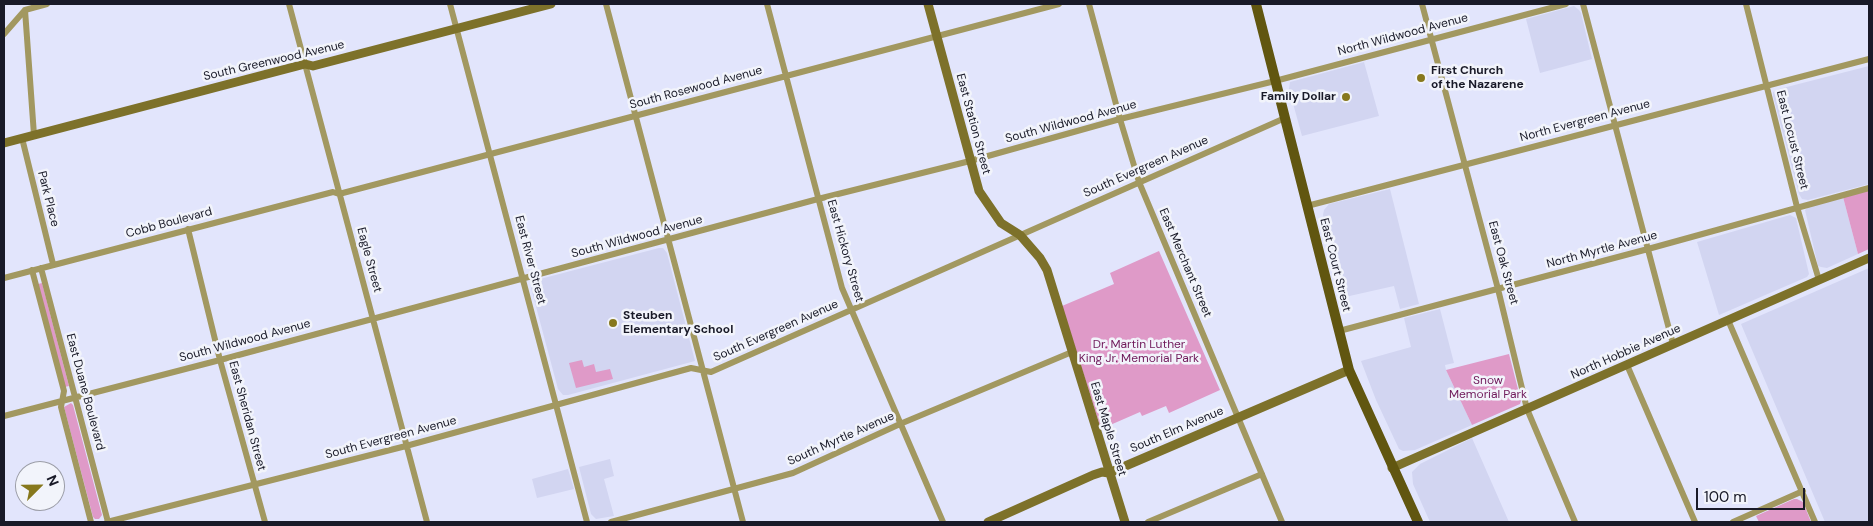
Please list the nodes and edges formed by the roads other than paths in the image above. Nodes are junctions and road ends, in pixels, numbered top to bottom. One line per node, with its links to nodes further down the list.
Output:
1 (47, 4): 15 (street)
2 (289, 4): 21 (street, Eagle Street)
3 (450, 4): 16 (street, East River Street)
4 (551, 4): 16 (main road, South Greenwood Avenue)
5 (606, 4): 25 (street)
6 (767, 4): 22 (street, East Hickory Street)
7 (928, 4): 18 (main road, East Station Street)
8 (1059, 4): 18 (street, South Rosewood Avenue)
9 (1089, 4): 27 (street, East Merchant Street)
10 (1256, 4): 23 (main road, East Court Street)
11 (1422, 4): 19 (street, East Oak Street)
12 (1566, 4): 19 (street, North Wildwood Avenue)
13 (1583, 4): 28 (street)
14 (1746, 4): 24 (street, East Locust Street)
15 (25, 10): 17 (street); 29 (street)
16 (457, 28): 21 (main road, South Greenwood Avenue); 32 (street, East River Street)
17 (4, 34)
18 (937, 36): 22 (street, South Rosewood Avenue); 33 (main road, East Station Street)
19 (1431, 39): 23 (street, North Wildwood Avenue); 34 (street, East Oak Street)
20 (1869, 59): 24 (street, North Evergreen Avenue)
21 (305, 64): 29 (main road, South Greenwood Avenue); 37 (street, Eagle Street)
22 (786, 76): 25 (street, South Rosewood Avenue); 38 (street, East Hickory Street)
23 (1275, 82): 26 (main road, East Court Street); 27 (street, South Wildwood Avenue)
24 (1766, 85): 28 (street, North Evergreen Avenue); 40 (street, East Locust Street)
25 (635, 116): 32 (street, South Rosewood Avenue); 43 (street)
26 (1285, 118): 35 (street, South Evergreen Avenue); 39 (main road, East Court Street)
27 (1120, 119): 33 (street, South Wildwood Avenue); 35 (street, East Merchant Street)
28 (1614, 124): 34 (street, North Evergreen Avenue); 44 (street)
29 (34, 135): 30 (main road, South Greenwood Avenue)
30 (22, 138): 31 (main road, South Greenwood Avenue); 46 (street, Park Place)
31 (4, 143)
32 (490, 154): 37 (street, South Rosewood Avenue); 50 (street, East River Street)
33 (970, 161): 38 (street, South Wildwood Avenue); 42 (main road, East Station Street)
34 (1464, 164): 39 (street, North Evergreen Avenue); 52 (street, East Oak Street)
35 (1139, 182): 42 (street, South Evergreen Avenue); 68 (street, East Merchant Street)
36 (1869, 188): 40 (street, North Myrtle Avenue)
37 (339, 194): 41 (street, Cobb Boulevard); 54 (street, Eagle Street)
38 (818, 199): 43 (street, South Wildwood Avenue); 53 (street, East Hickory Street)
39 (1307, 206): 56 (main road, East Court Street)
40 (1797, 207): 44 (street, North Myrtle Avenue); 51 (street, East Locust Street)
41 (188, 229): 46 (street, Cobb Boulevard); 59 (street, East Sheridan Street)
42 (1020, 235): 53 (street, South Evergreen Avenue); 58 (main road, East Maple Street)
43 (668, 240): 50 (street, South Wildwood Avenue); 62 (street)
44 (1648, 249): 52 (street, North Myrtle Avenue); 57 (street)
45 (1869, 258): 51 (main road, North Hobbie Avenue)
46 (53, 264): 47 (street, Cobb Boulevard)
47 (41, 268): 48 (street, Cobb Boulevard); 63 (street, East Duane Boulevard)
48 (32, 270): 49 (street, Cobb Boulevard); 64 (street, East Duane Boulevard)
49 (4, 278)
50 (523, 278): 54 (street, South Wildwood Avenue); 65 (street, East River Street)
51 (1819, 280): 55 (main road, North Hobbie Avenue)
52 (1498, 289): 56 (street, North Myrtle Avenue); 66 (street, East Oak Street)
53 (850, 310): 62 (street, South Evergreen Avenue); 69 (street, East Hickory Street)
54 (373, 319): 59 (street, South Wildwood Avenue); 70 (street, Eagle Street)
55 (1728, 320): 57 (main road, North Hobbie Avenue); 76 (street)
56 (1339, 331): 61 (main road, East Court Street)
57 (1673, 344): 60 (main road, North Hobbie Avenue)
58 (1072, 352): 69 (street, South Myrtle Avenue); 72 (main road, East Maple Street)
59 (220, 360): 63 (street, South Wildwood Avenue); 74 (street, East Sheridan Street)
60 (1626, 365): 66 (main road, North Hobbie Avenue); 91 (street)
61 (1349, 370): 68 (main road, South Elm Avenue); 71 (main road, East Court Street)
62 (703, 372): 65 (street, South Evergreen Avenue); 75 (street)
63 (75, 396): 64 (street, South Wildwood Avenue); 78 (street, East Duane Boulevard)
64 (63, 400): 67 (street, South Wildwood Avenue); 77 (street, East Duane Boulevard)
65 (556, 405): 70 (street, South Evergreen Avenue); 81 (street, East River Street)
66 (1527, 409): 71 (main road, North Hobbie Avenue); 90 (street, East Oak Street)
67 (4, 416)
68 (1238, 418): 72 (main road, South Elm Avenue); 73 (street, East Merchant Street)
69 (900, 424): 75 (street, South Myrtle Avenue); 84 (street, East Hickory Street)
70 (406, 446): 74 (street, South Evergreen Avenue); 80 (street, Eagle Street)
71 (1392, 468): 89 (main road, East Court Street)
72 (1109, 473): 85 (main road, South Elm Avenue); 86 (main road, East Maple Street)
73 (1262, 474): 87 (street); 88 (street, East Merchant Street)
74 (255, 484): 78 (street, South Evergreen Avenue); 79 (street, East Sheridan Street)
75 (734, 489): 82 (street, South Myrtle Avenue); 83 (street)
76 (1802, 491): 92 (street); 93 (street)
77 (91, 522)
78 (107, 522)
79 (264, 522)
80 (426, 522)
81 (588, 522)
82 (611, 522)
83 (743, 522)
84 (943, 522)
85 (988, 522)
86 (1125, 522)
87 (1148, 522)
88 (1282, 522)
89 (1418, 522)
90 (1576, 522)
91 (1695, 522)
92 (1733, 522)
93 (1815, 522)

